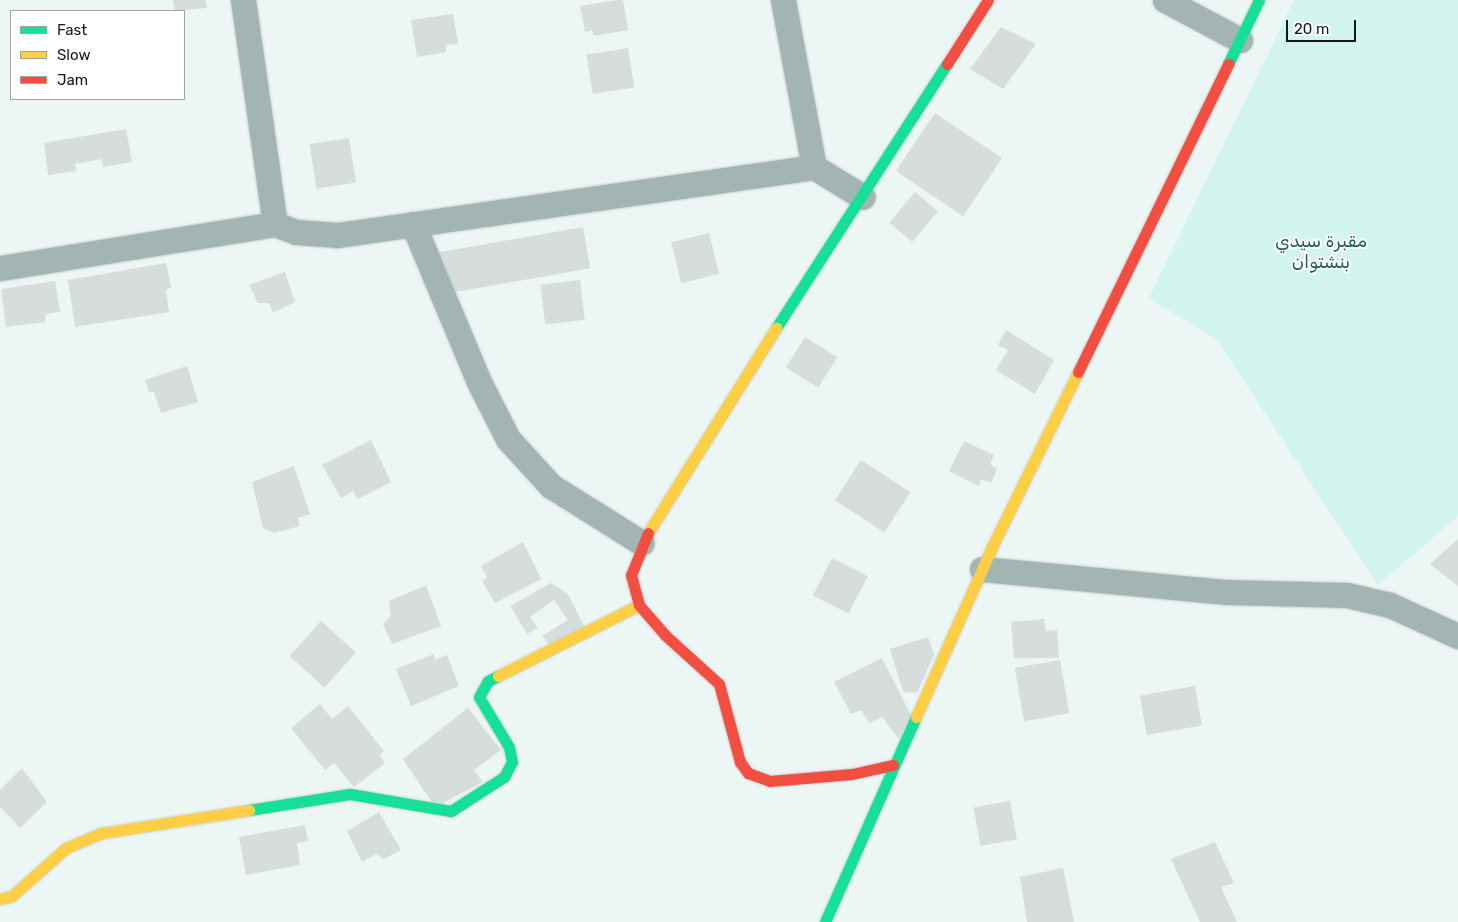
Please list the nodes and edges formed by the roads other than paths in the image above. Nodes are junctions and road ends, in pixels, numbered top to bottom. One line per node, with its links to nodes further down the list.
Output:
1 (244, 0): 9 (street)
2 (782, 0): 7 (street)
3 (988, 0): 8 (street)
4 (1165, 0): 6 (street)
5 (1259, 0): 6 (street)
6 (1240, 40): 13 (street)
7 (814, 167): 8 (street); 10 (street)
8 (863, 197): 12 (street)
9 (275, 224): 10 (street); 11 (street)
10 (413, 224): 12 (street)
11 (0, 268)
12 (642, 543): 14 (street)
13 (982, 569): 15 (street); 16 (street)
14 (639, 605): 16 (street); 17 (street)
15 (1458, 636)
16 (893, 765): 18 (street)
17 (0, 899)
18 (825, 922)

